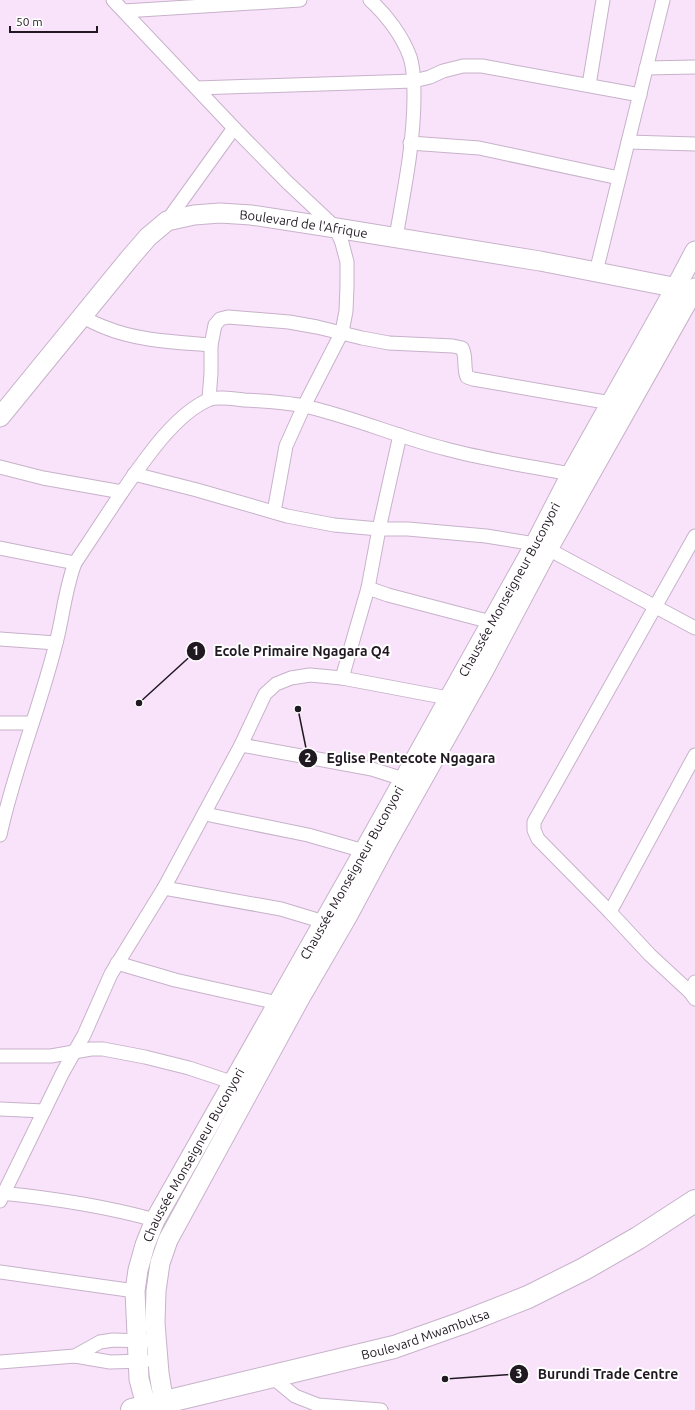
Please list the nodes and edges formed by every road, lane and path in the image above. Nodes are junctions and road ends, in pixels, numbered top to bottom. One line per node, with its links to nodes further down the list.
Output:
1 (113, 0): 6 (street)
2 (300, 0): 6 (street)
3 (370, 0): 9 (street)
4 (603, 0): 10 (street)
5 (663, 0): 8 (street)
6 (124, 11): 11 (street)
7 (695, 67): 8 (street)
8 (646, 68): 12 (street)
9 (414, 81): 10 (street); 11 (street); 15 (street)
10 (589, 85): 12 (street)
11 (197, 88): 13 (street)
12 (640, 95): 14 (street)
13 (234, 128): 18 (street); 19 (street)
14 (628, 142): 16 (street); 17 (street)
15 (410, 143): 17 (street); 20 (street)
16 (695, 144)
17 (619, 178): 22 (street)
18 (167, 221): 19 (street, Boulevard de l'Afrique); 24 (street, Boulevard de l'Afrique)
19 (336, 228): 20 (street, Boulevard de l'Afrique); 25 (street)
20 (396, 238): 22 (street, Boulevard de l'Afrique)
21 (695, 251): 23 (street, Chaussée Monseigneur Buconyori)
22 (596, 272): 23 (street, Boulevard de l'Afrique)
23 (690, 289): 28 (street, Chaussée Monseigneur Buconyori); 39 (street, Chaussée Monseigneur Buconyori)
24 (82, 317): 26 (street); 30 (street, Boulevard de l'Afrique)
25 (342, 332): 26 (street); 28 (street); 29 (street)
26 (211, 345): 27 (street)
27 (209, 399): 29 (street); 33 (street)
28 (610, 403): 34 (street, Chaussée Monseigneur Buconyori)
29 (304, 406): 31 (street); 36 (street)
30 (0, 418)
31 (400, 435): 34 (street); 37 (street)
32 (0, 467): 35 (street)
33 (134, 474): 35 (street); 36 (street)
34 (571, 474): 39 (street, Chaussée Monseigneur Buconyori)
35 (122, 492): 41 (street)
36 (274, 512): 37 (street)
37 (379, 529): 39 (street); 42 (street)
38 (695, 536): 43 (street)
39 (542, 546): 43 (street); 44 (street, Chaussée Monseigneur Buconyori); 68 (street, Chaussée Monseigneur Buconyori)
40 (0, 548): 41 (street)
41 (75, 563): 47 (street)
42 (368, 588): 44 (street); 48 (street)
43 (655, 606): 45 (street); 60 (street)
44 (491, 622): 49 (street, Chaussée Monseigneur Buconyori)
45 (695, 628)
46 (0, 640): 47 (street)
47 (56, 643): 51 (street)
48 (342, 678): 49 (street); 52 (street)
49 (448, 698): 54 (street, Chaussée Monseigneur Buconyori)
50 (0, 723): 51 (street)
51 (32, 723): 55 (street)
52 (241, 745): 54 (street); 56 (street)
53 (695, 755): 60 (street)
54 (404, 779): 58 (street, Chaussée Monseigneur Buconyori)
55 (4, 801): 57 (street)
56 (205, 814): 58 (street); 59 (street)
57 (0, 835)
58 (364, 851): 61 (street, Chaussée Monseigneur Buconyori)
59 (164, 888): 61 (street); 62 (street)
60 (610, 912): 63 (street)
61 (324, 922): 64 (street, Chaussée Monseigneur Buconyori)
62 (117, 963): 64 (street); 65 (street)
63 (693, 991)
64 (278, 1004): 67 (street, Chaussée Monseigneur Buconyori)
65 (75, 1051): 66 (street); 67 (street); 70 (street)
66 (0, 1056)
67 (233, 1082): 68 (street); 73 (street, Chaussée Monseigneur Buconyori)
68 (250, 1090): 77 (street, Chaussée Monseigneur Buconyori)
69 (0, 1109): 70 (street)
70 (44, 1111): 71 (street)
71 (1, 1195): 73 (street)
72 (695, 1201): 81 (highway, Boulevard Mwambutsa)
73 (155, 1220): 75 (street, Chaussée Monseigneur Buconyori)
74 (0, 1272): 75 (street)
75 (135, 1291): 76 (street, Chaussée Monseigneur Buconyori)
76 (137, 1341): 77 (street); 78 (street); 80 (street, Chaussée Monseigneur Buconyori)
77 (157, 1351): 80 (street); 82 (street, Chaussée Monseigneur Buconyori)
78 (75, 1356): 79 (street); 80 (street)
79 (0, 1362)
80 (138, 1362): 82 (street, Chaussée Monseigneur Buconyori)
81 (272, 1377): 82 (highway, Boulevard Mwambutsa); 83 (street)
82 (151, 1408)
83 (381, 1410)

